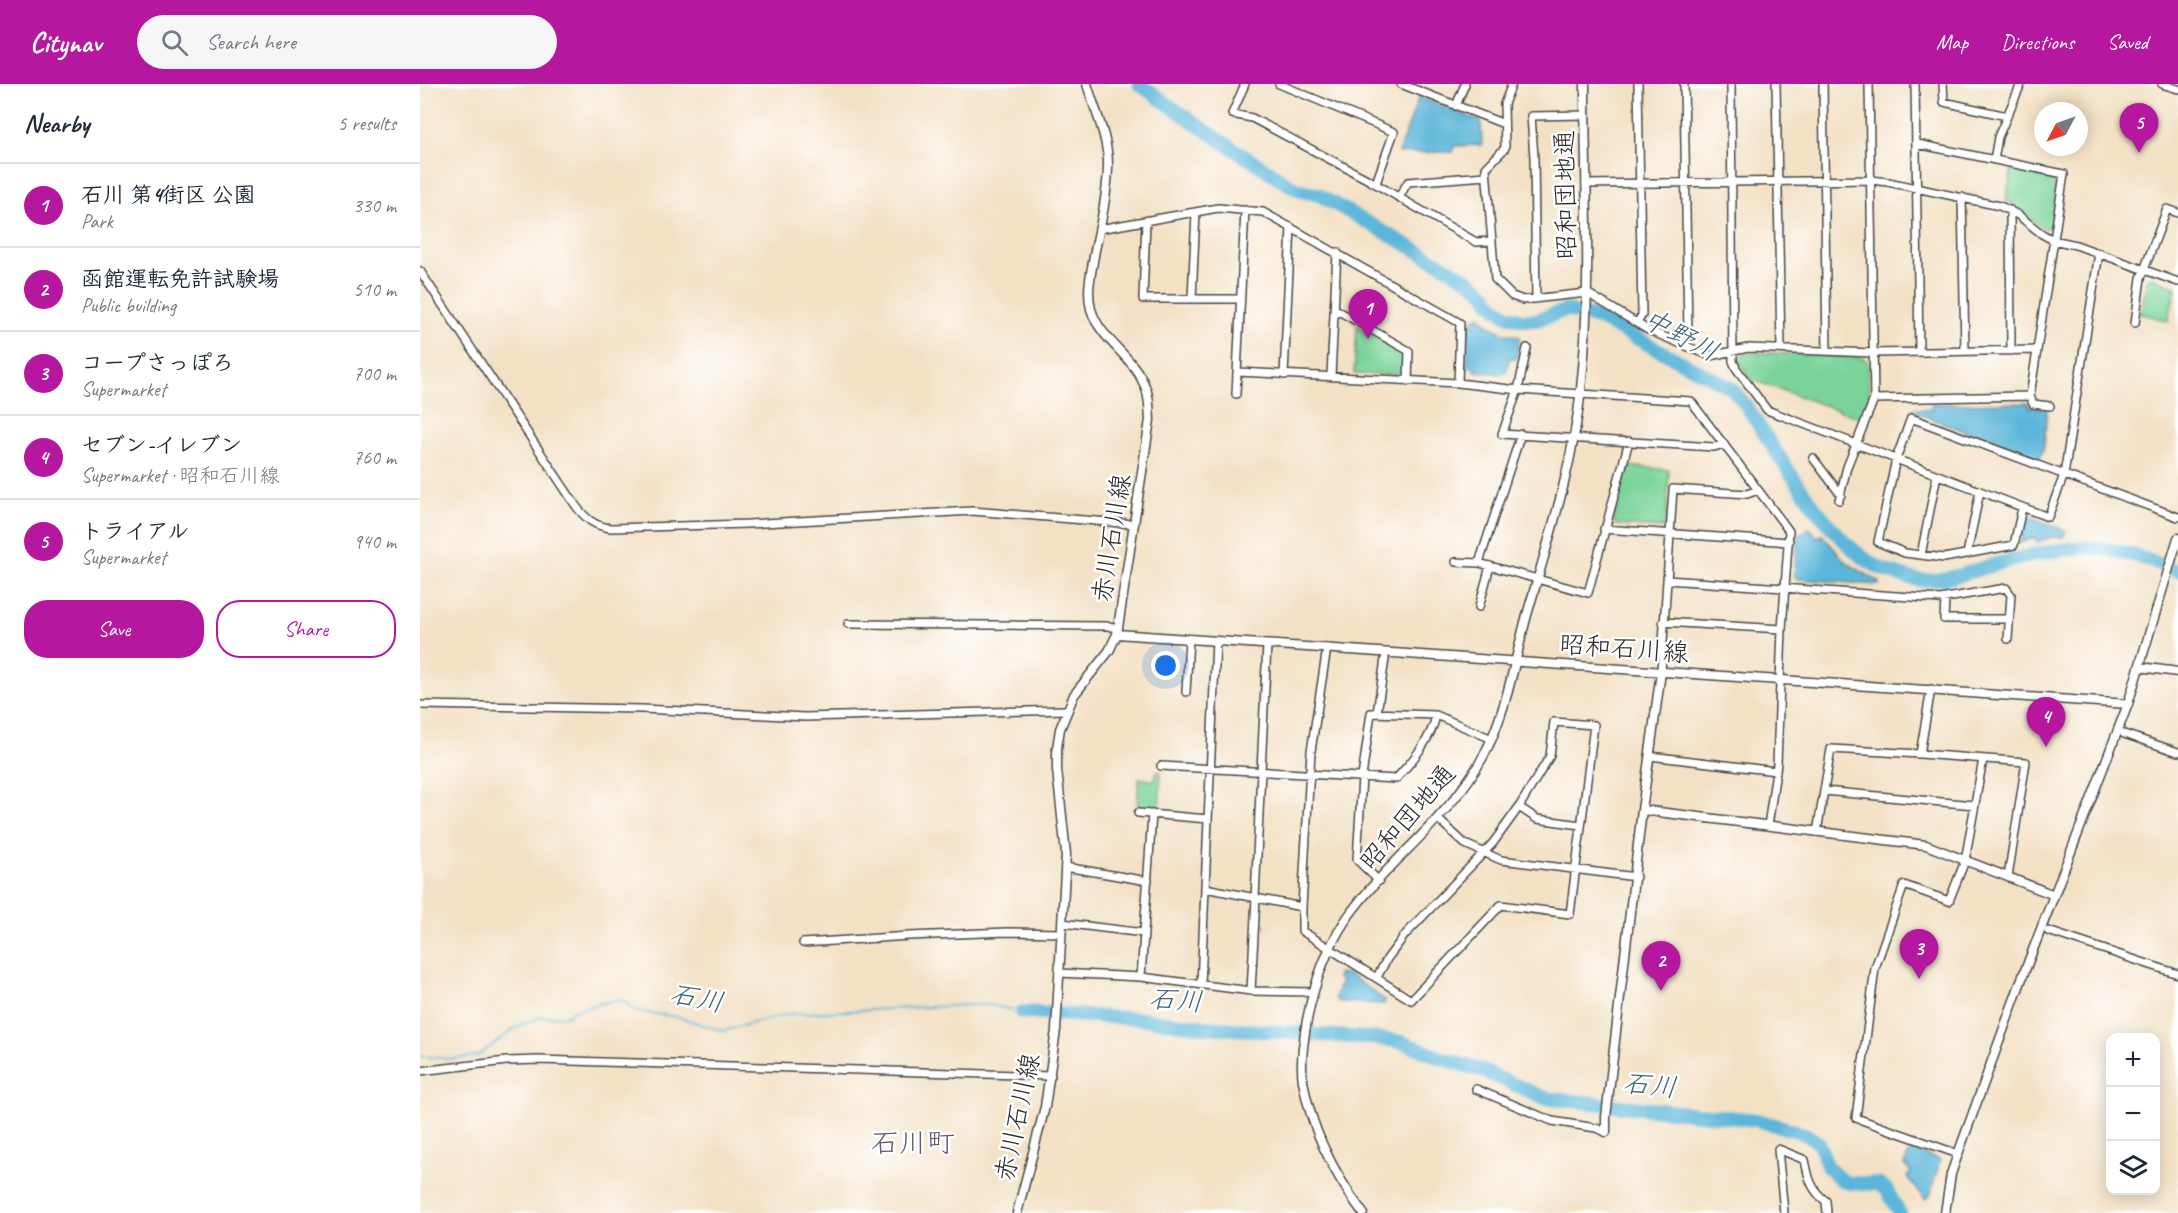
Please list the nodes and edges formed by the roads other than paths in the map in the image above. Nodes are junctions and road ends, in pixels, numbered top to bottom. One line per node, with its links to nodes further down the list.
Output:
1 (1087, 84): 44 (street, 赤川石川線)
2 (1245, 84): 32 (street)
3 (1279, 84): 32 (street)
4 (1401, 84): 18 (street)
5 (1464, 84): 20 (street)
6 (1512, 84): 23 (street)
7 (1584, 84): 21 (street, 昭和団地通)
8 (1638, 84): 33 (street)
9 (1684, 84): 31 (street)
10 (1731, 84): 29 (street)
11 (1776, 84): 30 (street)
12 (1823, 84): 27 (street)
13 (1869, 84): 28 (street)
14 (1915, 84): 24 (street)
15 (1944, 84): 22 (street)
16 (2022, 84): 22 (street)
17 (2164, 84): 19 (street)
18 (1412, 86): 20 (street)
19 (2178, 89)
20 (1456, 106): 23 (street)
21 (1585, 115): 34 (street, 昭和団地通); 55 (street)
22 (2007, 116): 25 (street)
23 (1504, 124): 26 (street)
24 (1917, 144): 25 (street); 35 (street)
25 (1994, 160): 45 (street)
26 (1486, 176): 36 (street); 46 (street)
27 (1824, 180): 28 (street); 30 (street); 63 (street)
28 (1871, 180): 35 (street); 68 (street)
29 (1732, 181): 30 (street); 31 (street); 62 (street)
30 (1778, 181): 61 (street)
31 (1686, 182): 33 (street); 59 (street)
32 (1376, 183): 36 (street)
33 (1639, 183): 34 (street); 57 (street)
34 (1586, 184): 52 (street, 昭和団地通)
35 (1917, 189): 37 (street); 64 (street)
36 (1399, 197): 46 (street)
37 (1962, 197): 39 (street); 65 (street)
38 (1245, 210): 40 (street); 43 (street); 54 (street)
39 (2010, 210): 45 (street); 66 (street)
40 (1196, 213): 42 (street); 53 (street)
41 (2178, 213): 49 (street)
42 (1146, 221): 44 (street); 53 (street)
43 (1291, 227): 47 (street); 70 (street)
44 (1099, 230): 93 (street, 赤川石川線)
45 (2054, 240): 48 (street); 67 (street)
46 (1491, 241): 55 (street)
47 (1337, 252): 56 (street); 73 (street)
48 (2099, 253): 49 (street); 88 (street)
49 (2144, 269): 51 (street); 58 (street)
50 (420, 271): 93 (street)
51 (2178, 282)
52 (1587, 293): 55 (street); 57 (street); 75 (street, 昭和団地通)
53 (1192, 298): 54 (street)
54 (1240, 298): 69 (street)
55 (1536, 298)
56 (1335, 309): 71 (street); 72 (street)
57 (1637, 323): 59 (street)
58 (2135, 323)
59 (1685, 345): 62 (street)
60 (1527, 348): 74 (street)
61 (1781, 349): 62 (street); 63 (street)
62 (1734, 351): 83 (street)
63 (1827, 351): 68 (street)
64 (1919, 351): 65 (street); 68 (street)
65 (1965, 351): 66 (street)
66 (2011, 351): 67 (street)
67 (2037, 351): 77 (street)
68 (1873, 353): 78 (street)
69 (1238, 372): 70 (street); 76 (street)
70 (1284, 375): 71 (street)
71 (1331, 376): 72 (street)
72 (1408, 381): 73 (street)
73 (1458, 383): 74 (street)
74 (1518, 390): 75 (street); 80 (street)
75 (1581, 393): 81 (street, 昭和団地通); 84 (street)
76 (1236, 394)
77 (2030, 396): 78 (street); 79 (street)
78 (1874, 399): 83 (street)
79 (2050, 406)
80 (1521, 434): 81 (street); 101 (street)
81 (1573, 437): 82 (street); 103 (street, 昭和団地通)
82 (1629, 441): 84 (street); 94 (street)
83 (1856, 443): 85 (street); 86 (street)
84 (1724, 444): 89 (street)
85 (1813, 458)
86 (1896, 459): 87 (street); 88 (street); 99 (street)
87 (1937, 475): 90 (street); 99 (street)
88 (2064, 475): 91 (street); 92 (street)
89 (1758, 490): 95 (street); 97 (street)
90 (1980, 491): 91 (street); 98 (street)
91 (2022, 508): 98 (street)
92 (2178, 517)
93 (1134, 524): 112 (street, 赤川石川線)
94 (1604, 530): 95 (street); 103 (street)
95 (1670, 534): 97 (street); 104 (street)
96 (2178, 538): 120 (street)
97 (1789, 542): 105 (street)
98 (1967, 554): 99 (street)
99 (1921, 555)
100 (1456, 562): 101 (street)
101 (1479, 563): 102 (street)
102 (1490, 566): 103 (street); 107 (street)
103 (1538, 578): 119 (street, 昭和団地通)
104 (1666, 580): 105 (street); 109 (street)
105 (1786, 588): 106 (street); 111 (street)
106 (1945, 598): 108 (street); 108 (street)
107 (1479, 607)
108 (2009, 619): 114 (street)
109 (1664, 622): 111 (street); 121 (street)
110 (848, 624): 112 (street)
111 (1782, 630): 123 (street)
112 (1118, 631): 113 (street, 昭和石川線); 128 (street, 赤川石川線)
113 (1189, 639): 115 (street, 昭和石川線); 125 (street)
114 (2008, 639)
115 (1216, 641): 116 (street, 昭和石川線); 138 (street)
116 (1268, 645): 117 (street, 昭和石川線); 140 (street)
117 (1327, 648): 119 (street, 昭和石川線); 141 (street)
118 (1385, 659): 129 (street)
119 (1516, 662): 121 (street, 昭和石川線); 132 (street, 昭和団地通)
120 (2140, 667): 122 (street); 126 (street)
121 (1661, 672): 123 (street, 昭和石川線); 135 (street)
122 (2178, 672)
123 (1780, 679): 124 (street, 昭和石川線); 139 (street)
124 (1931, 689): 126 (street, 昭和石川線); 134 (street)
125 (1186, 692)
126 (2128, 704): 163 (street)
127 (420, 705): 128 (street)
128 (1066, 710): 156 (street, 赤川石川線)
129 (1377, 713): 130 (street); 142 (street)
130 (1436, 715): 132 (street); 142 (street)
131 (2124, 734): 133 (street)
132 (1492, 739): 150 (street, 昭和団地通)
133 (2178, 752)
134 (1920, 754): 136 (street); 143 (street)
135 (1650, 756): 139 (street); 146 (street)
136 (1983, 759): 144 (street); 159 (street)
137 (1161, 766): 138 (street)
138 (1210, 769): 140 (street); 149 (street)
139 (1776, 771): 152 (street)
140 (1260, 772): 141 (street); 164 (street)
141 (1310, 774): 142 (street); 165 (street)
142 (1362, 777): 161 (street)
143 (1824, 791): 144 (street); 153 (street)
144 (1974, 805): 155 (street)
145 (1519, 807): 151 (street); 151 (street); 154 (street)
146 (1642, 810): 152 (street); 158 (street)
147 (1138, 813): 148 (street)
148 (1152, 814): 149 (street); 160 (street)
149 (1208, 819): 162 (street)
150 (1438, 819): 154 (street); 161 (street, 昭和団地通)
151 (1581, 825): 157 (street)
152 (1768, 826): 153 (street)
153 (1817, 832): 155 (street)
154 (1483, 853): 157 (street); 175 (street)
155 (1965, 861): 159 (street); 183 (street)
156 (1065, 867): 160 (street); 166 (street, 赤川石川線)
157 (1575, 869): 158 (street); 175 (street)
158 (1636, 876): 182 (street)
159 (2008, 877): 163 (street)
160 (1148, 881): 169 (street)
161 (1379, 881): 171 (street, 昭和団地通)
162 (1205, 888): 164 (street); 176 (street)
163 (2054, 895): 183 (street)
164 (1255, 898): 165 (street); 177 (street)
165 (1302, 907): 171 (street)
166 (1062, 923): 168 (street, 赤川石川線); 169 (street)
167 (2048, 931): 173 (street)
168 (1061, 933): 170 (street); 172 (street, 赤川石川線)
169 (1144, 933): 174 (street)
170 (803, 944)
171 (1330, 947): 175 (street); 178 (street, 昭和団地通)
172 (1059, 973): 174 (street); 180 (street, 赤川石川線)
173 (2178, 974)
174 (1141, 977): 176 (street)
175 (1377, 977)
176 (1201, 985): 177 (street)
177 (1251, 991): 178 (street)
178 (1313, 992): 185 (street, 昭和団地通)
179 (420, 1071): 180 (street)
180 (1051, 1076): 184 (street, 赤川石川線)
181 (1476, 1089): 182 (street)
182 (1606, 1132)
183 (1958, 1154): 188 (street)
184 (1017, 1213)
185 (1363, 1213)
186 (1784, 1213): 187 (street)
187 (1827, 1213)
188 (1945, 1213)

